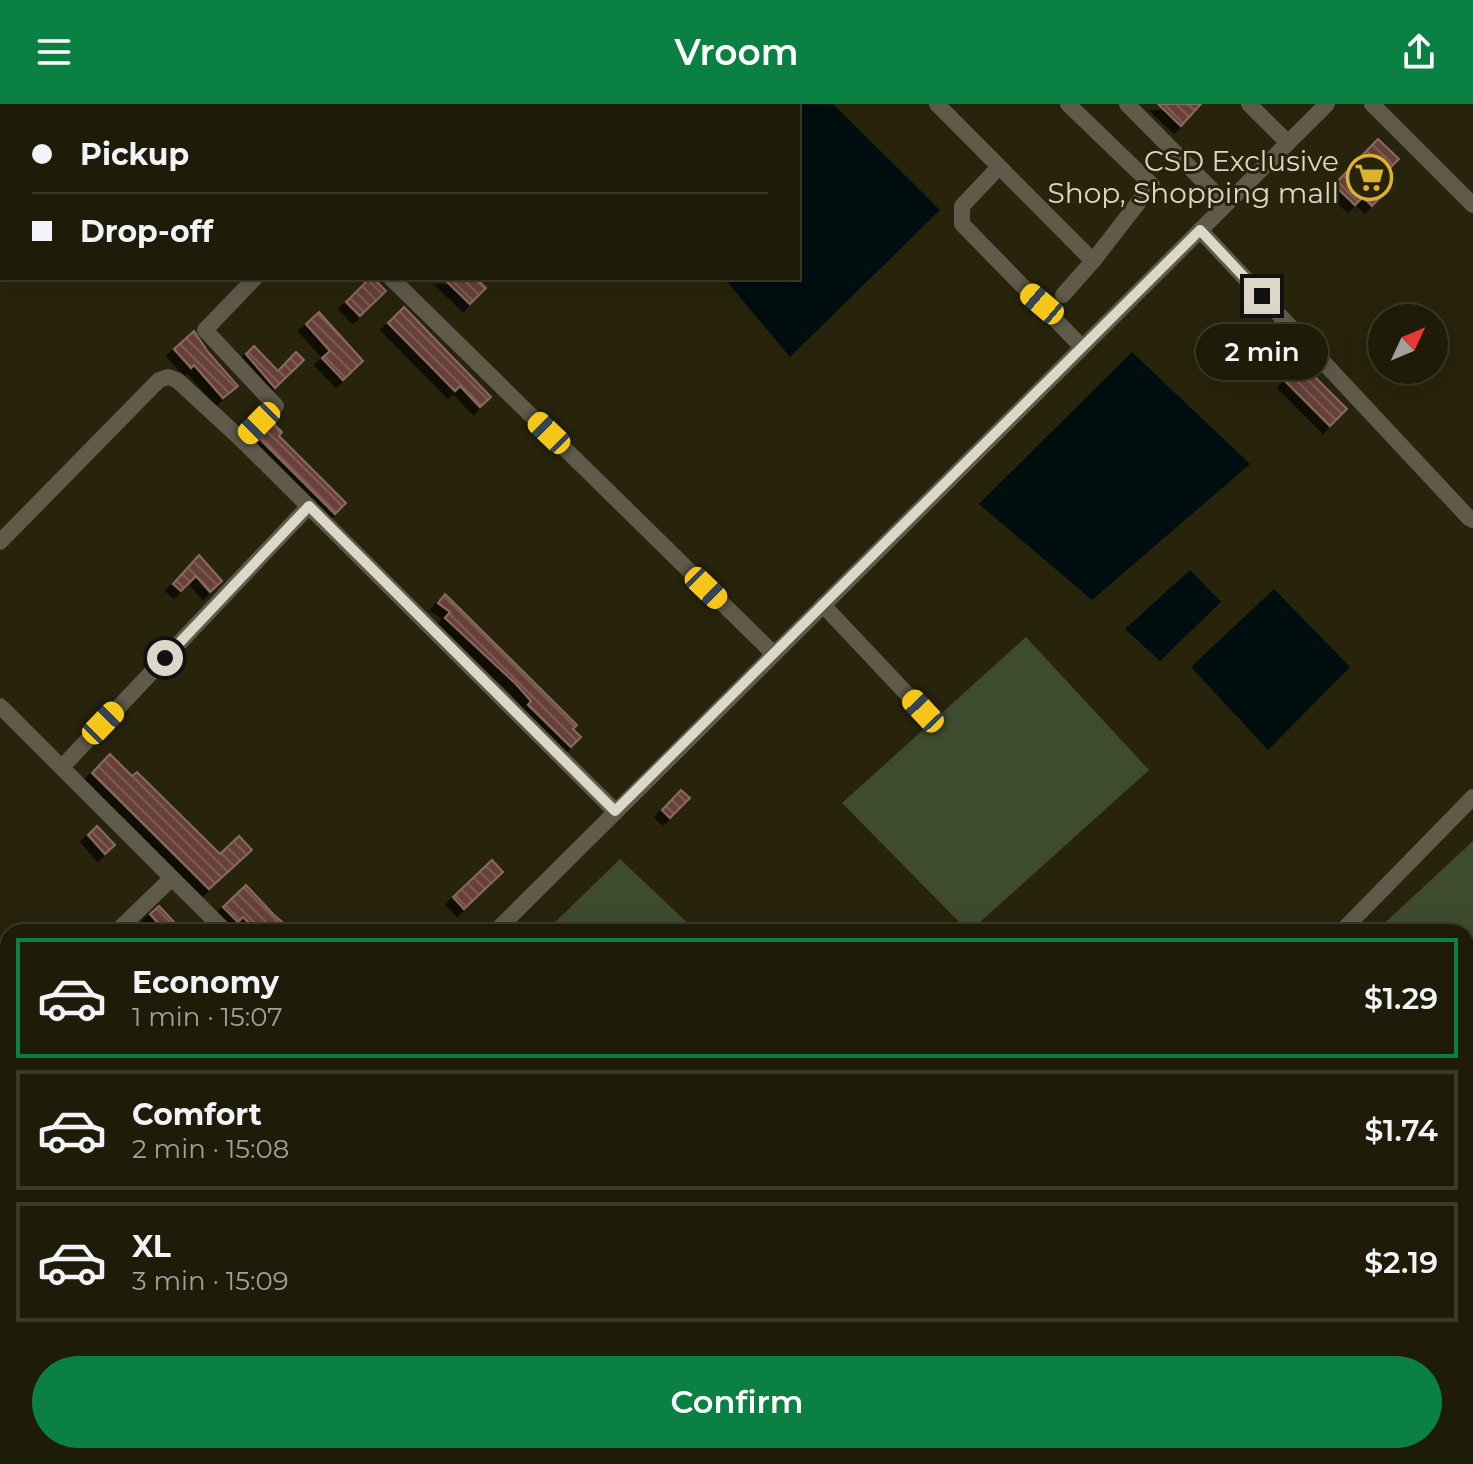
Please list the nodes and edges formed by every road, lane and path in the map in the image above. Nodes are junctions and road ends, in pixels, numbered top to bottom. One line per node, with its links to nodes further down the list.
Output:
1 (937, 104): 8 (street)
2 (1068, 104): 12 (street)
3 (1127, 104): 9 (street)
4 (1249, 104): 7 (street)
5 (1327, 104): 7 (street)
6 (1372, 104): 10 (street)
7 (1288, 143): 9 (street)
8 (999, 167): 12 (street); 16 (street)
9 (1226, 204): 11 (street)
10 (1473, 205)
11 (1200, 230): 16 (street); 19 (street)
12 (1093, 261): 15 (street)
13 (253, 280): 17 (street)
14 (393, 280): 22 (street)
15 (1063, 295)
16 (1082, 347): 21 (street)
17 (242, 440): 18 (street); 20 (street)
18 (309, 506): 25 (street); 27 (street)
19 (1473, 520)
20 (0, 542)
21 (823, 605): 22 (street); 24 (street)
22 (774, 654): 27 (street)
23 (0, 706): 25 (street)
24 (923, 711)
25 (62, 767): 28 (street)
26 (1473, 797): 32 (street)
27 (615, 811): 31 (street)
28 (172, 878): 29 (street); 30 (street)
29 (124, 924)
30 (218, 924)
31 (503, 924)
32 (1349, 924)

